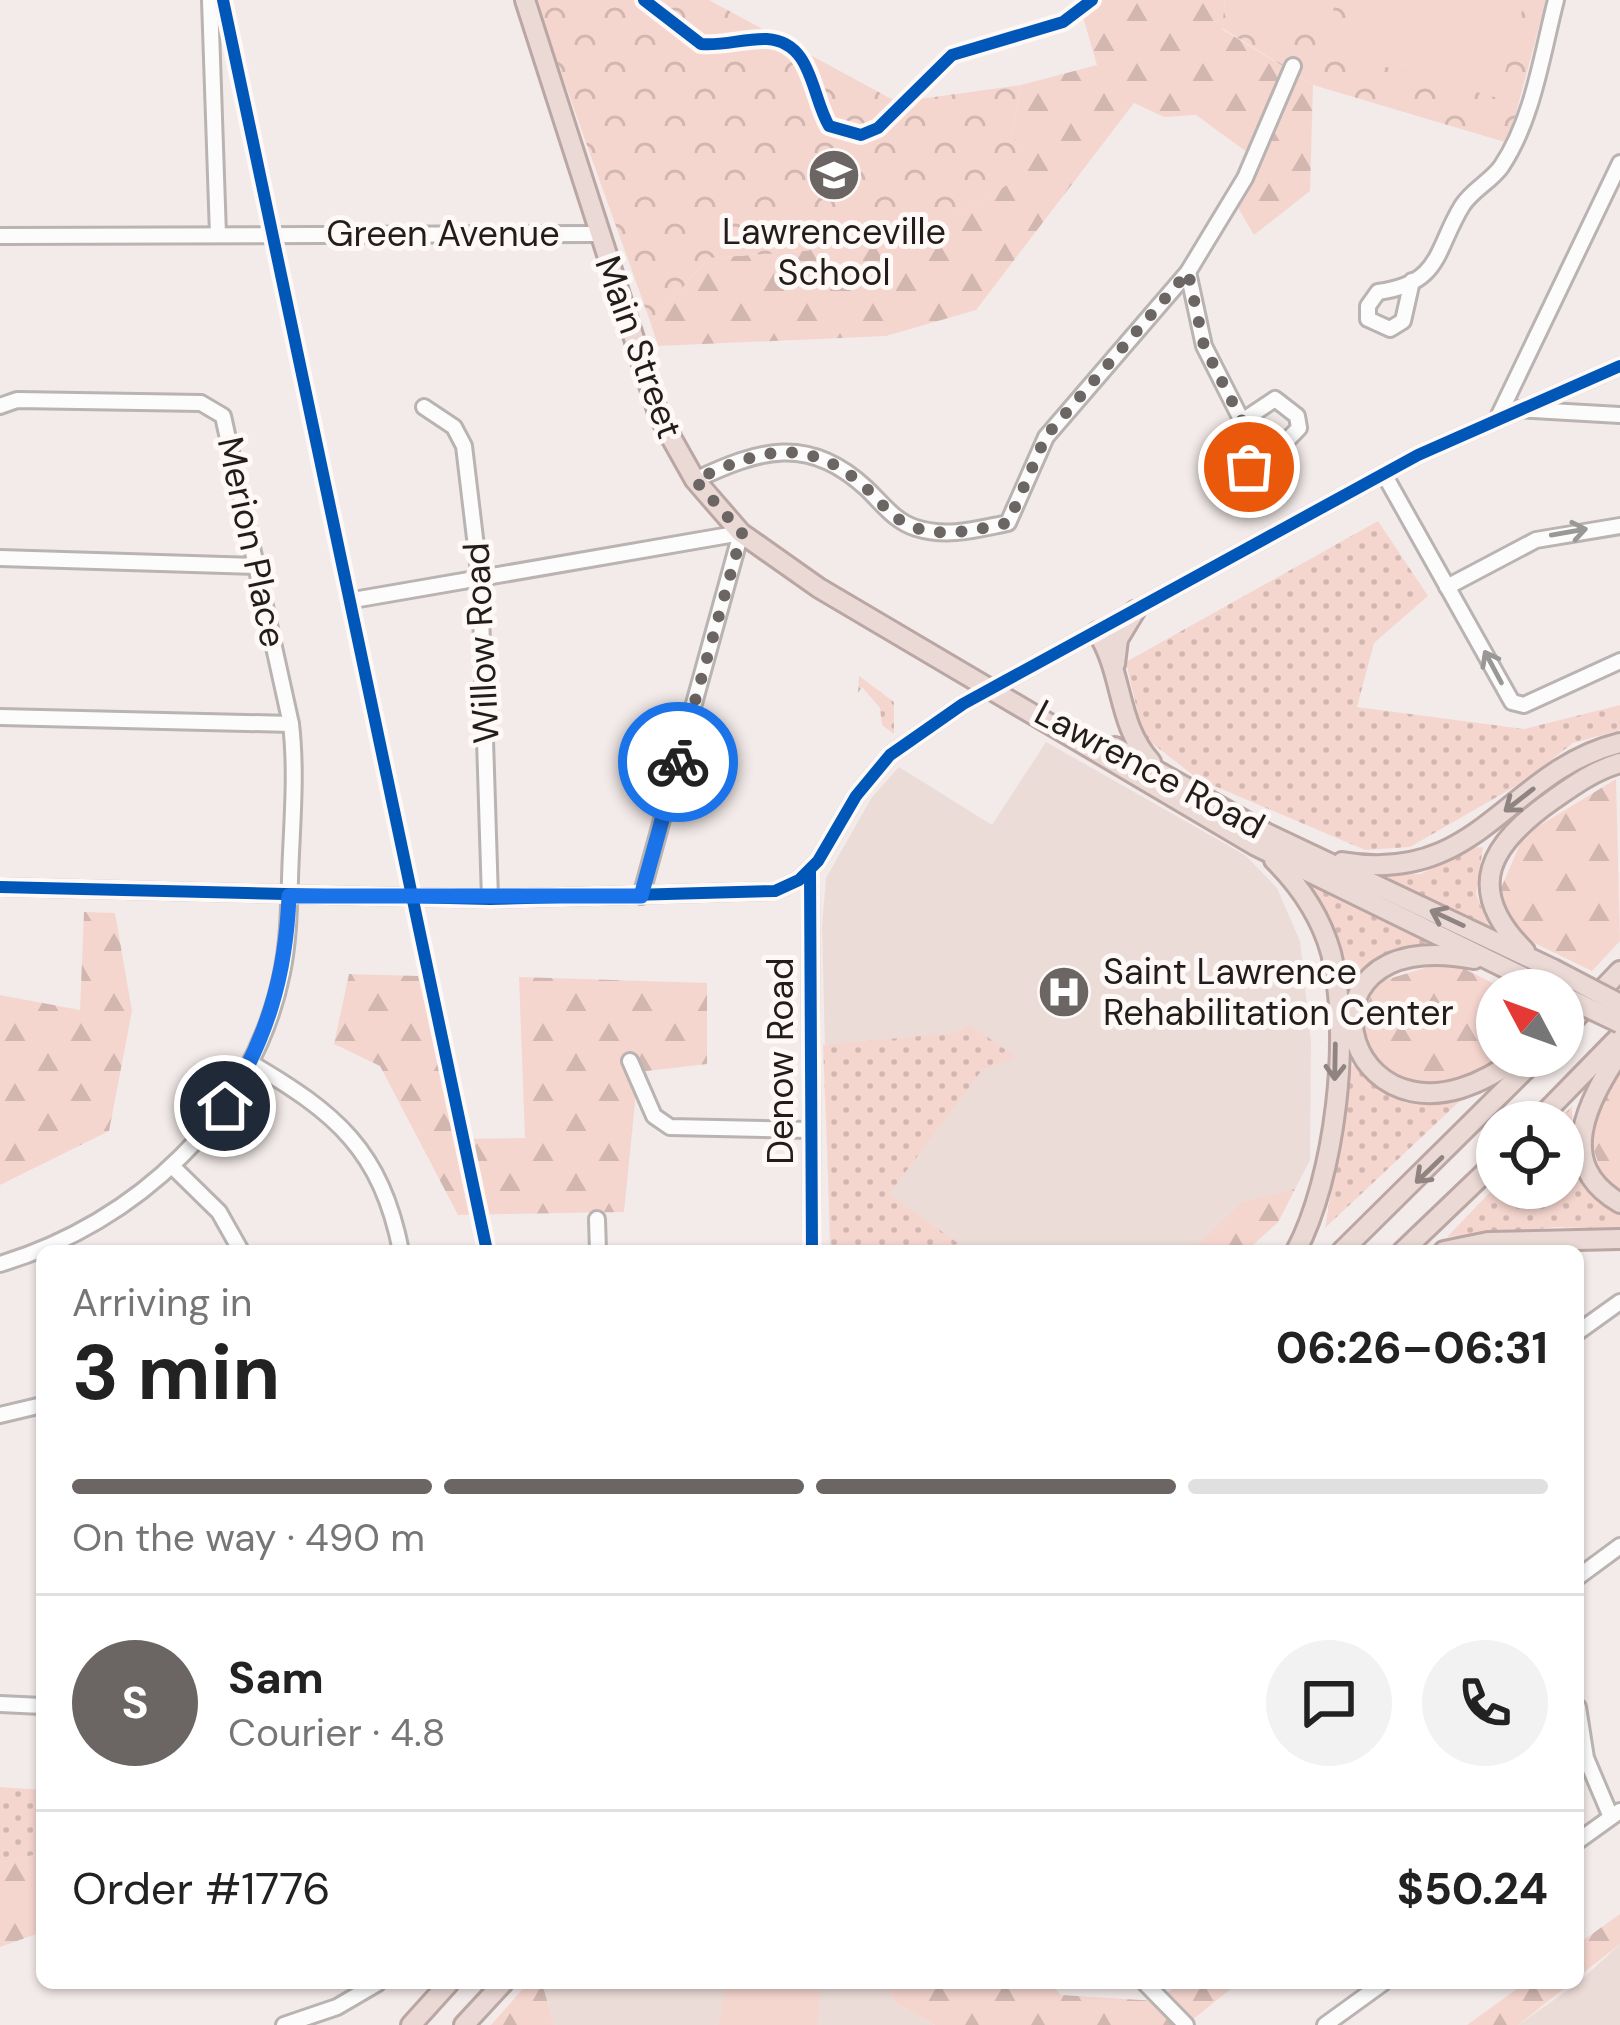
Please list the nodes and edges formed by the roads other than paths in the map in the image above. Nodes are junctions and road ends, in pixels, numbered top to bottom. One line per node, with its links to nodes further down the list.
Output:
1 (210, 0): 6 (street)
2 (525, 0): 7 (highway, Main Street)
3 (1556, 0): 10 (street)
4 (1293, 66): 9 (street)
5 (1620, 163): 15 (street)
6 (218, 235): 7 (street, Green Avenue); 8 (street, Green Avenue)
7 (598, 235): 19 (highway, Main Street)
8 (0, 236)
9 (1188, 272): 17 (street); 19 (street)
10 (1412, 281)
11 (1620, 366): 14 (street)
12 (0, 406): 23 (street, Merion Place)
13 (424, 407): 24 (street, Willow Road)
14 (1515, 409): 15 (street); 16 (street)
15 (1499, 415): 18 (street)
16 (1620, 415)
17 (1242, 421): 17 (street)
18 (1384, 474): 25 (street); 27 (street)
19 (695, 480): 21 (highway, Main Street)
20 (1620, 526): 25 (street, one-way to 20)
21 (742, 533): 24 (street); 31 (highway, Main Street); 41 (street)
22 (0, 558): 23 (street)
23 (257, 566): 33 (street, Merion Place)
24 (480, 580): 26 (street); 42 (street, Willow Road)
25 (1447, 587): 29 (street, one-way to 25)
26 (359, 599)
27 (1136, 611): 28 (street); 30 (highway)
28 (1097, 632): 30 (highway); 31 (street)
29 (1620, 661)
30 (1115, 664): 36 (highway)
31 (992, 687): 36 (highway, Lawrence Road); 37 (highway, Lawrence Road); 38 (street)
32 (0, 717): 33 (street)
33 (291, 724): 40 (street, Merion Place)
34 (1620, 743): 37 (highway, one-way to 37)
35 (1620, 763): 43 (highway)
36 (1158, 770): 37 (highway, Lawrence Road)
37 (1261, 839): 43 (highway, Lawrence Road, one-way to 37); 44 (highway, Lawrence Road); 71 (highway, one-way to 71)
38 (810, 872): 41 (street); 60 (street, Denow Road)
39 (0, 887): 40 (street)
40 (289, 896): 42 (street); 56 (street, Merion Place)
41 (641, 896): 42 (street)
42 (490, 898)
43 (1532, 958): 48 (highway, Lawrence Road, bridge)
44 (1502, 966): 45 (highway, Lawrence Road); 57 (highway)
45 (1508, 969)
46 (1620, 971): 47 (highway)
47 (1591, 1001): 49 (highway); 51 (highway)
48 (1620, 1004)
49 (1584, 1006)
50 (1584, 1006): 52 (highway, bridge)
51 (1584, 1008)
52 (1620, 1023)
53 (1620, 1036): 59 (highway)
54 (1620, 1052): 63 (highway)
55 (630, 1061): 60 (street)
56 (251, 1063): 61 (street, Merion Place); 68 (street)
57 (1485, 1077)
58 (1518, 1077): 72 (highway, one-way to 72)
59 (1557, 1101)
60 (810, 1130): 70 (street, Denow Road)
61 (172, 1166): 66 (street, Merion Place); 67 (street)
62 (1476, 1181): 73 (highway)
63 (1620, 1203)
64 (597, 1220): 69 (street)
65 (1620, 1239): 74 (highway)
66 (67, 1245)
67 (238, 1245)
68 (399, 1245)
69 (598, 1245)
70 (812, 1245)
71 (1298, 1245)
72 (1348, 1245)
73 (1409, 1245)
74 (1473, 1245)
75 (36, 1254): 76 (street, Merion Place)
76 (0, 1264)
77 (1620, 1302): 78 (street)
78 (1584, 1328)
79 (36, 1406): 80 (street)
80 (0, 1415)
81 (1620, 1546): 82 (street)
82 (1584, 1572)
83 (0, 1704): 84 (street)
84 (36, 1706)
85 (1584, 1745): 86 (street)
86 (1616, 1814): 87 (street)
87 (1584, 1837)
88 (368, 1989): 93 (street)
89 (444, 1989): 94 (highway)
90 (497, 1989): 95 (highway)
91 (1151, 1989): 96 (street)
92 (1375, 1989): 97 (street)
93 (284, 2025)
94 (411, 2025)
95 (464, 2025)
96 (1186, 2025)
97 (1325, 2025)

